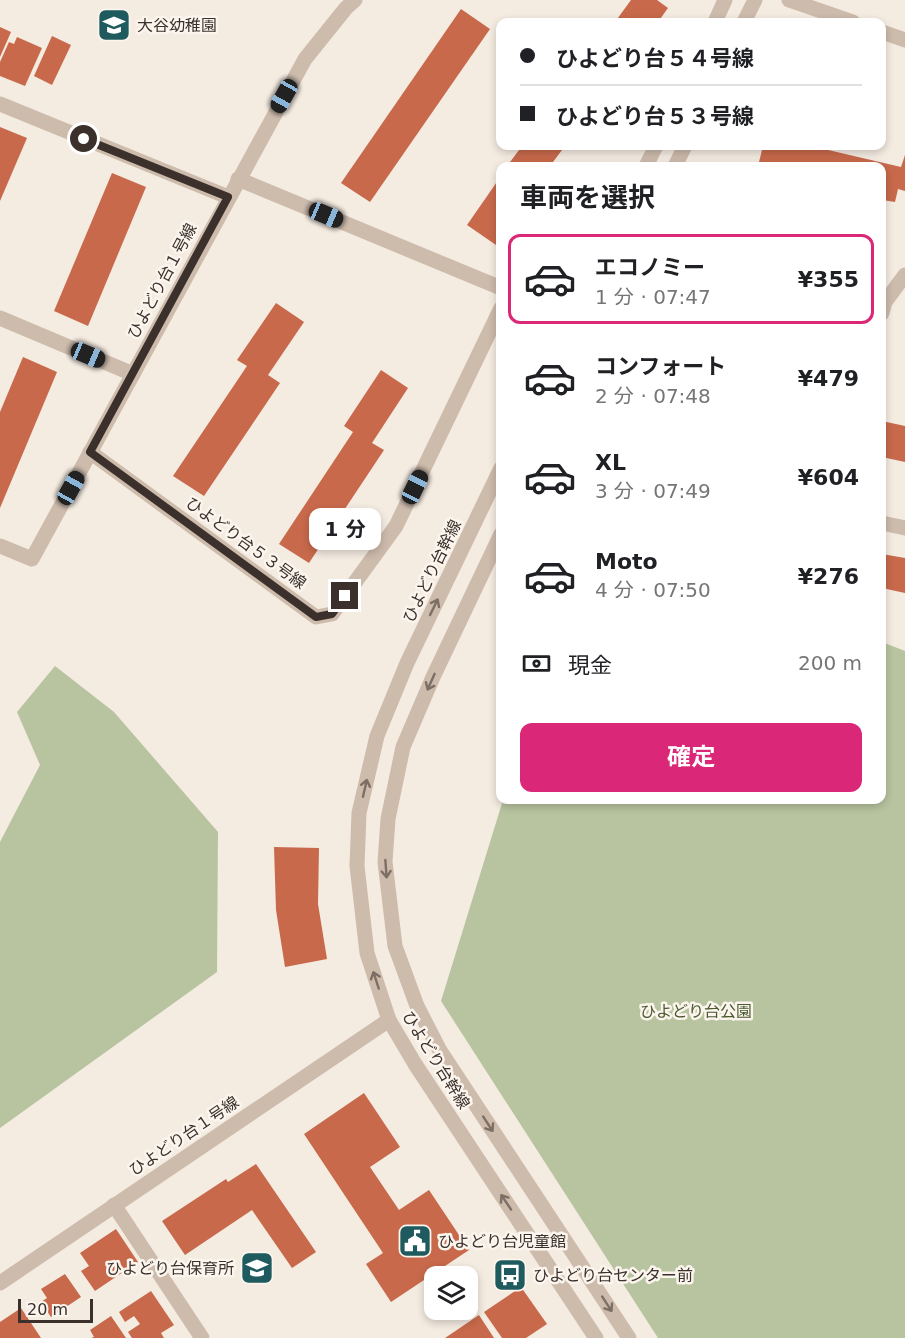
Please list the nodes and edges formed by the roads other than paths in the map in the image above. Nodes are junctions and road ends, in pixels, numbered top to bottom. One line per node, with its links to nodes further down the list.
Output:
1 (355, 0): 11 (street, ひよどり台１号線)
2 (725, 0): 5 (street)
3 (754, 0): 6 (street)
4 (789, 0): 7 (street)
5 (717, 18)
6 (746, 18)
7 (841, 18)
8 (886, 33): 9 (street)
9 (905, 40)
10 (0, 104): 12 (street)
11 (238, 179): 12 (street, ひよどり台１号線); 14 (street)
12 (228, 197): 18 (street, ひよどり台１号線)
13 (905, 276): 15 (street)
14 (496, 286)
15 (886, 301)
16 (0, 318): 18 (street)
17 (496, 318): 19 (street, ひよどり台５３号線)
18 (133, 374): 19 (street, ひよどり台１号線)
19 (90, 452): 24 (street, ひよどり台１号線)
20 (496, 478): 25 (street, ひよどり台幹線, one-way to 20)
21 (886, 525): 22 (street)
22 (905, 528)
23 (496, 545): 30 (street, ひよどり台幹線, one-way to 30)
24 (0, 546)
25 (389, 1020): 26 (street, ひよどり台１号線); 29 (street, ひよどり台幹線, one-way to 25)
26 (114, 1205): 27 (street, ひよどり台１号線); 28 (street)
27 (0, 1283)
28 (202, 1338)
29 (596, 1338)
30 (630, 1338)

